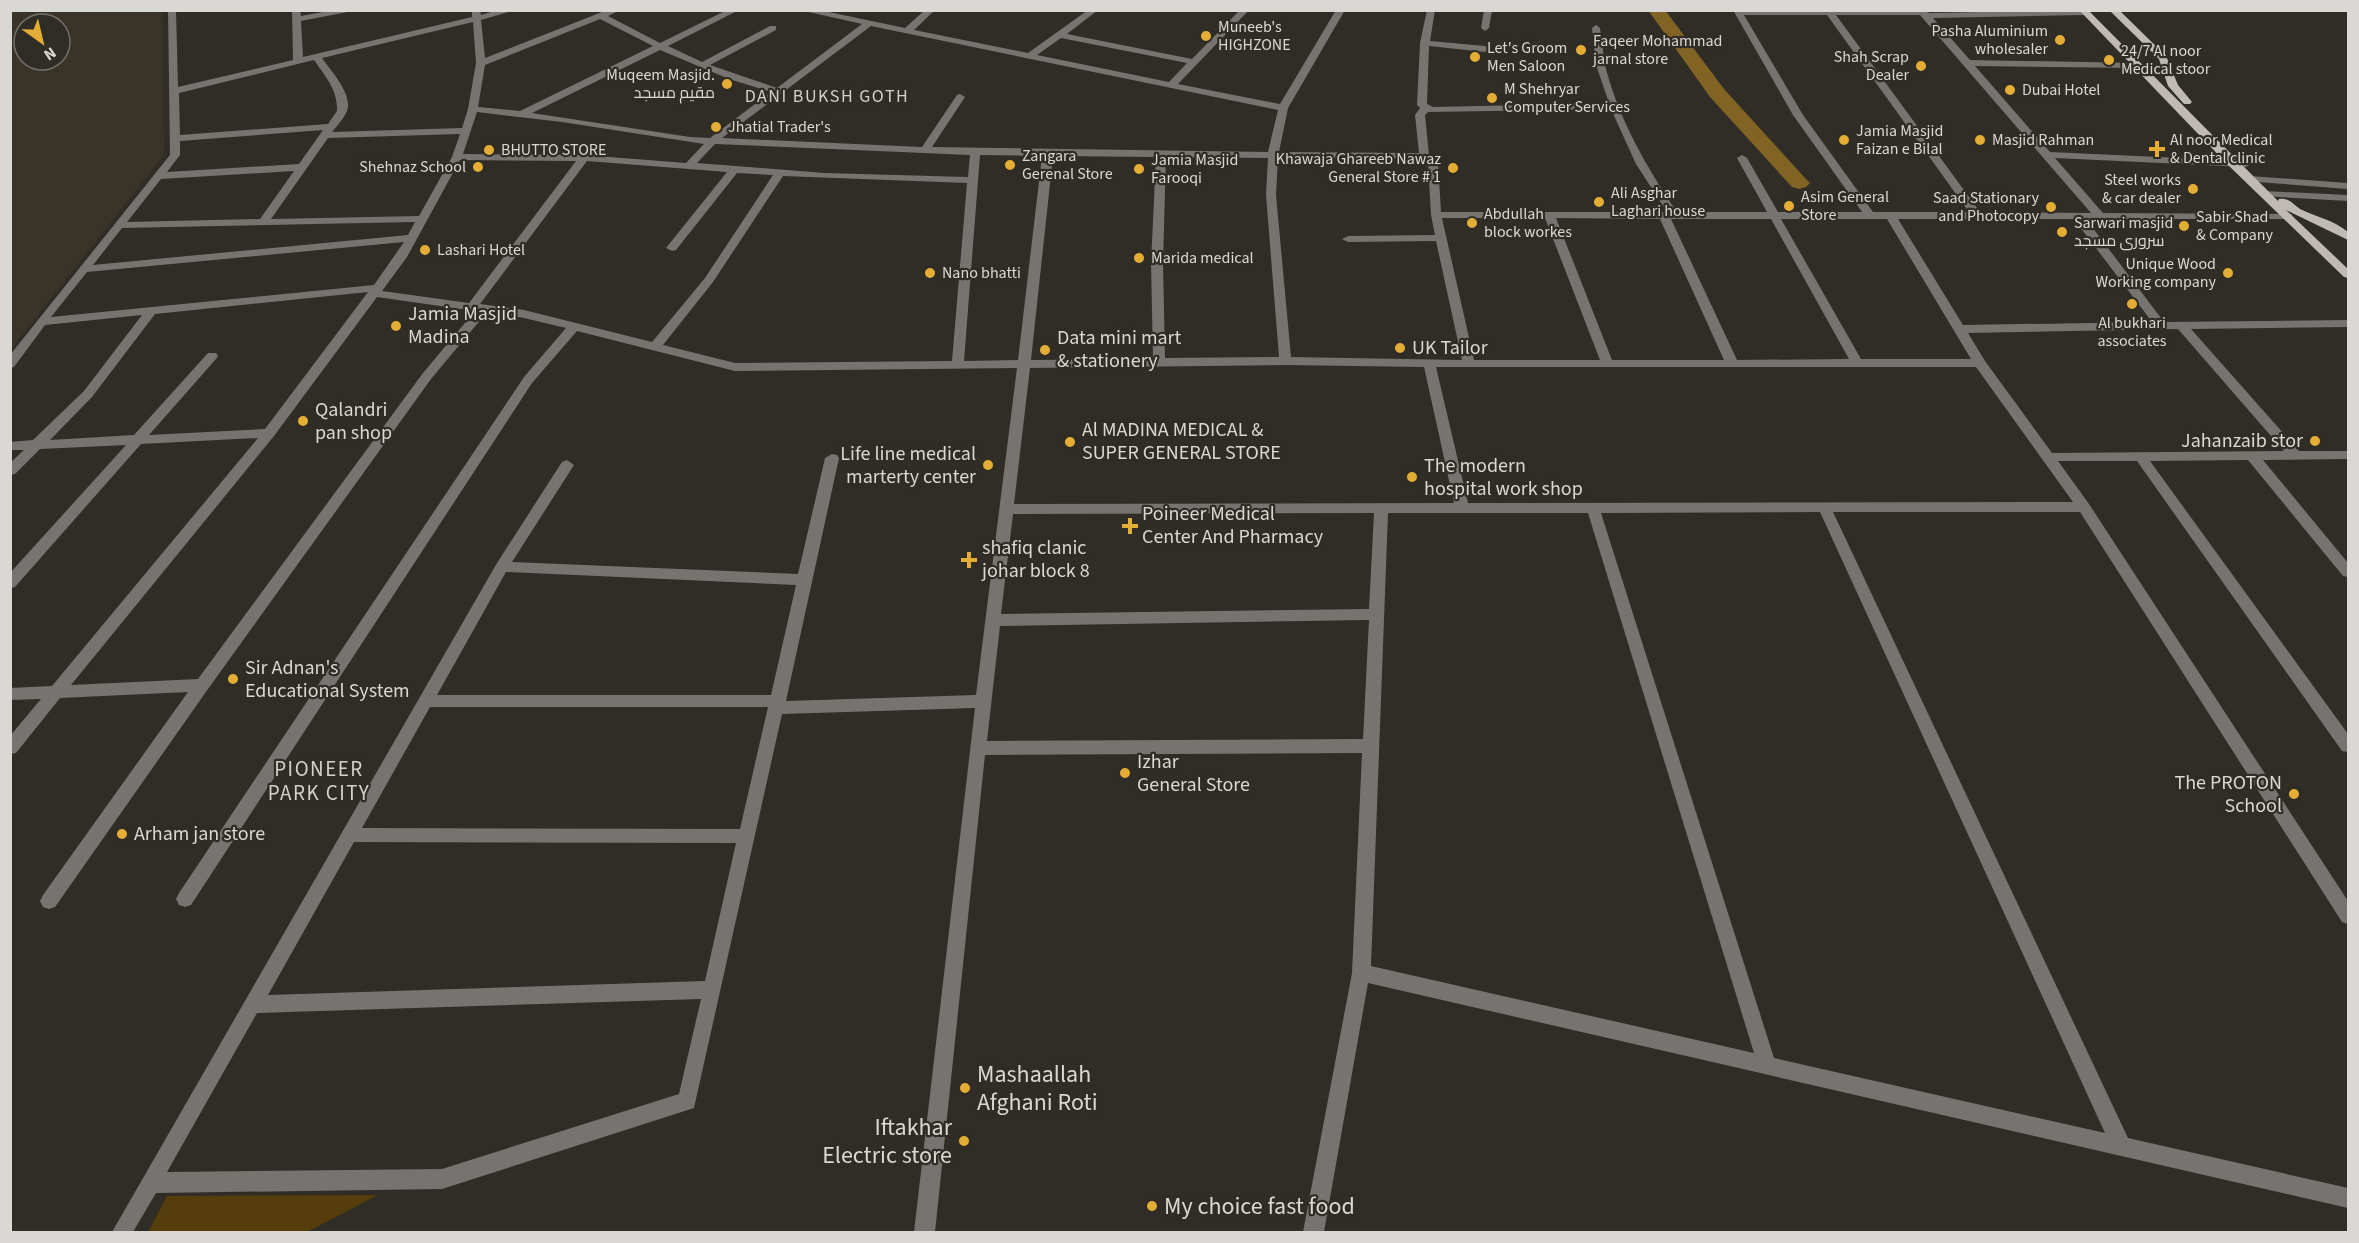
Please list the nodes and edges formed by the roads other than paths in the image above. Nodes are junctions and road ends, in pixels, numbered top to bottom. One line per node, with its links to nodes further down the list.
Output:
1 (172, 10): 39 (street)
2 (354, 10): 18 (street)
3 (511, 10): 19 (street)
4 (616, 10): 20 (street)
5 (735, 10): 28 (street)
6 (804, 10): 21 (street)
7 (931, 10): 25 (street)
8 (1094, 10): 26 (street)
9 (1245, 10): 33 (street)
10 (1431, 10): 27 (street)
11 (1488, 10): 23 (street)
12 (2113, 10): 62 (main road)
13 (1339, 11): 43 (street)
14 (1737, 11): 16 (street); 78 (street)
15 (2084, 11): 17 (street); 37 (main road)
16 (1830, 12): 17 (street); 80 (street)
17 (1922, 13): 35 (street)
18 (296, 15): 32 (street)
19 (477, 15): 31 (street); 34 (street)
20 (601, 16): 28 (street); 34 (street)
21 (868, 24): 25 (street); 40 (street)
22 (773, 28): 36 (street)
23 (1485, 28)
24 (1596, 28): 42 (street)
25 (906, 32): 30 (street)
26 (1059, 35): 30 (street); 33 (street)
27 (1425, 43): 29 (street); 44 (street)
28 (659, 46): 36 (street); 46 (street)
29 (1485, 49)
30 (1030, 56): 38 (street)
31 (316, 57): 32 (street); 47 (street)
32 (298, 62): 39 (street)
33 (1194, 62): 38 (street)
34 (482, 63): 45 (street)
35 (1967, 63): 37 (street); 56 (street)
36 (704, 65): 40 (street)
37 (2137, 65): 61 (main road)
38 (1171, 85): 43 (street)
39 (176, 90): 49 (street)
40 (778, 91): 50 (street)
41 (960, 97): 51 (street)
42 (1615, 106): 44 (street); 76 (street)
43 (1283, 108): 55 (street)
44 (1425, 108): 57 (street)
45 (473, 109): 46 (street); 48 (street)
46 (521, 114): 50 (street)
47 (328, 131): 48 (street); 49 (street); 63 (street)
48 (465, 131): 58 (street)
49 (176, 138): 67 (street)
50 (712, 141): 51 (street); 64 (street)
51 (925, 150): 52 (street)
52 (975, 152): 53 (street); 69 (street)
53 (1048, 152): 54 (street); 115 (street)
54 (1161, 152): 55 (street); 106 (street)
55 (1273, 154): 57 (street); 105 (street)
56 (2047, 155): 61 (street); 82 (street)
57 (1424, 156): 74 (street)
58 (457, 157): 59 (street); 84 (street)
59 (584, 158): 64 (street); 95 (street)
60 (1742, 158): 77 (street)
61 (2232, 163): 62 (street); 68 (main road)
62 (2246, 164): 70 (main road)
63 (302, 167): 67 (street); 85 (street)
64 (688, 167): 65 (street)
65 (734, 170): 66 (street); 91 (street)
66 (780, 173): 69 (street); 103 (street)
67 (159, 176): 86 (street)
68 (2249, 179): 70 (street); 72 (main road)
69 (973, 180): 113 (street)
70 (2262, 180): 71 (street); 72 (main road)
71 (2349, 186)
72 (2270, 194): 73 (street); 83 (main road); 87 (main road)
73 (2349, 198)
74 (1436, 214): 75 (street); 89 (street)
75 (1549, 215): 76 (street); 108 (street)
76 (1669, 215): 77 (street); 109 (street)
77 (1776, 215): 78 (street); 110 (street)
78 (1869, 215): 79 (street)
79 (1890, 215): 80 (street); 102 (street)
80 (1976, 215): 81 (street)
81 (2078, 215): 82 (street); 100 (street)
82 (2099, 215): 83 (street)
83 (2288, 216): 93 (main road)
84 (422, 219): 85 (street); 88 (street)
85 (263, 222): 86 (street)
86 (119, 225): 92 (street)
87 (2349, 237)
88 (411, 238): 92 (street); 94 (street)
89 (1442, 238): 90 (street); 114 (street)
90 (1348, 239)
91 (672, 248)
92 (84, 269): 97 (street)
93 (2349, 275)
94 (376, 290): 95 (street); 96 (street); 116 (street)
95 (478, 308): 101 (street); 140 (street)
96 (150, 313): 97 (street); 118 (street)
97 (41, 322): 112 (street)
98 (2349, 323): 99 (street)
99 (2181, 325): 100 (street); 123 (street)
100 (2161, 326): 102 (street)
101 (574, 327): 103 (street); 152 (street)
102 (1960, 329): 111 (street)
103 (655, 347): 113 (street)
104 (213, 356): 117 (street)
105 (1285, 361): 106 (street); 107 (street)
106 (1159, 363): 115 (street)
107 (1429, 363): 114 (street); 130 (street)
108 (1608, 363): 109 (street); 114 (street)
109 (1732, 363): 110 (street)
110 (1857, 363): 111 (street)
111 (1980, 363): 124 (street)
112 (10, 364)
113 (958, 364): 115 (street)
114 (1469, 364)
115 (1025, 365): 132 (street)
116 (269, 433): 117 (street); 141 (street)
117 (141, 439): 118 (street); 137 (street)
118 (38, 444): 119 (street); 127 (street)
119 (10, 446)
120 (2349, 455): 123 (street)
121 (2140, 456): 122 (street); 124 (street); 146 (street)
122 (2252, 456): 123 (street); 135 (street)
123 (2296, 456)
124 (2048, 457): 128 (street)
125 (832, 458): 136 (street)
126 (567, 465): 134 (street)
127 (10, 471)
128 (2084, 507): 133 (street); 154 (street)
129 (1380, 508): 130 (street); 132 (street); 138 (street)
130 (1462, 508): 131 (street)
131 (1593, 508): 133 (street); 158 (street)
132 (1006, 509): 139 (street)
133 (1824, 509): 159 (street)
134 (502, 567): 136 (street); 143 (street)
135 (2349, 572)
136 (805, 580): 145 (street)
137 (10, 583)
138 (1376, 614): 139 (street); 147 (street)
139 (992, 620): 144 (street)
140 (202, 685): 141 (street); 153 (street)
141 (56, 692): 142 (street); 148 (street)
142 (10, 694)
143 (425, 700): 145 (street); 150 (street)
144 (982, 701): 145 (street); 149 (street)
145 (777, 705): 151 (street)
146 (2349, 746)
147 (1371, 747): 149 (street); 155 (street)
148 (10, 748)
149 (977, 748): 163 (street)
150 (349, 835): 151 (street); 157 (street)
151 (747, 836): 156 (street)
152 (185, 899)
153 (49, 901)
154 (2349, 916)
155 (1361, 973): 158 (street); 164 (street)
156 (712, 990): 157 (street); 160 (street)
157 (252, 1004): 160 (street)
158 (1767, 1065): 159 (street)
159 (2122, 1147): 161 (street)
160 (150, 1183): 162 (street)
161 (2349, 1198)
162 (122, 1233)
163 (924, 1233)
164 (1313, 1233)

